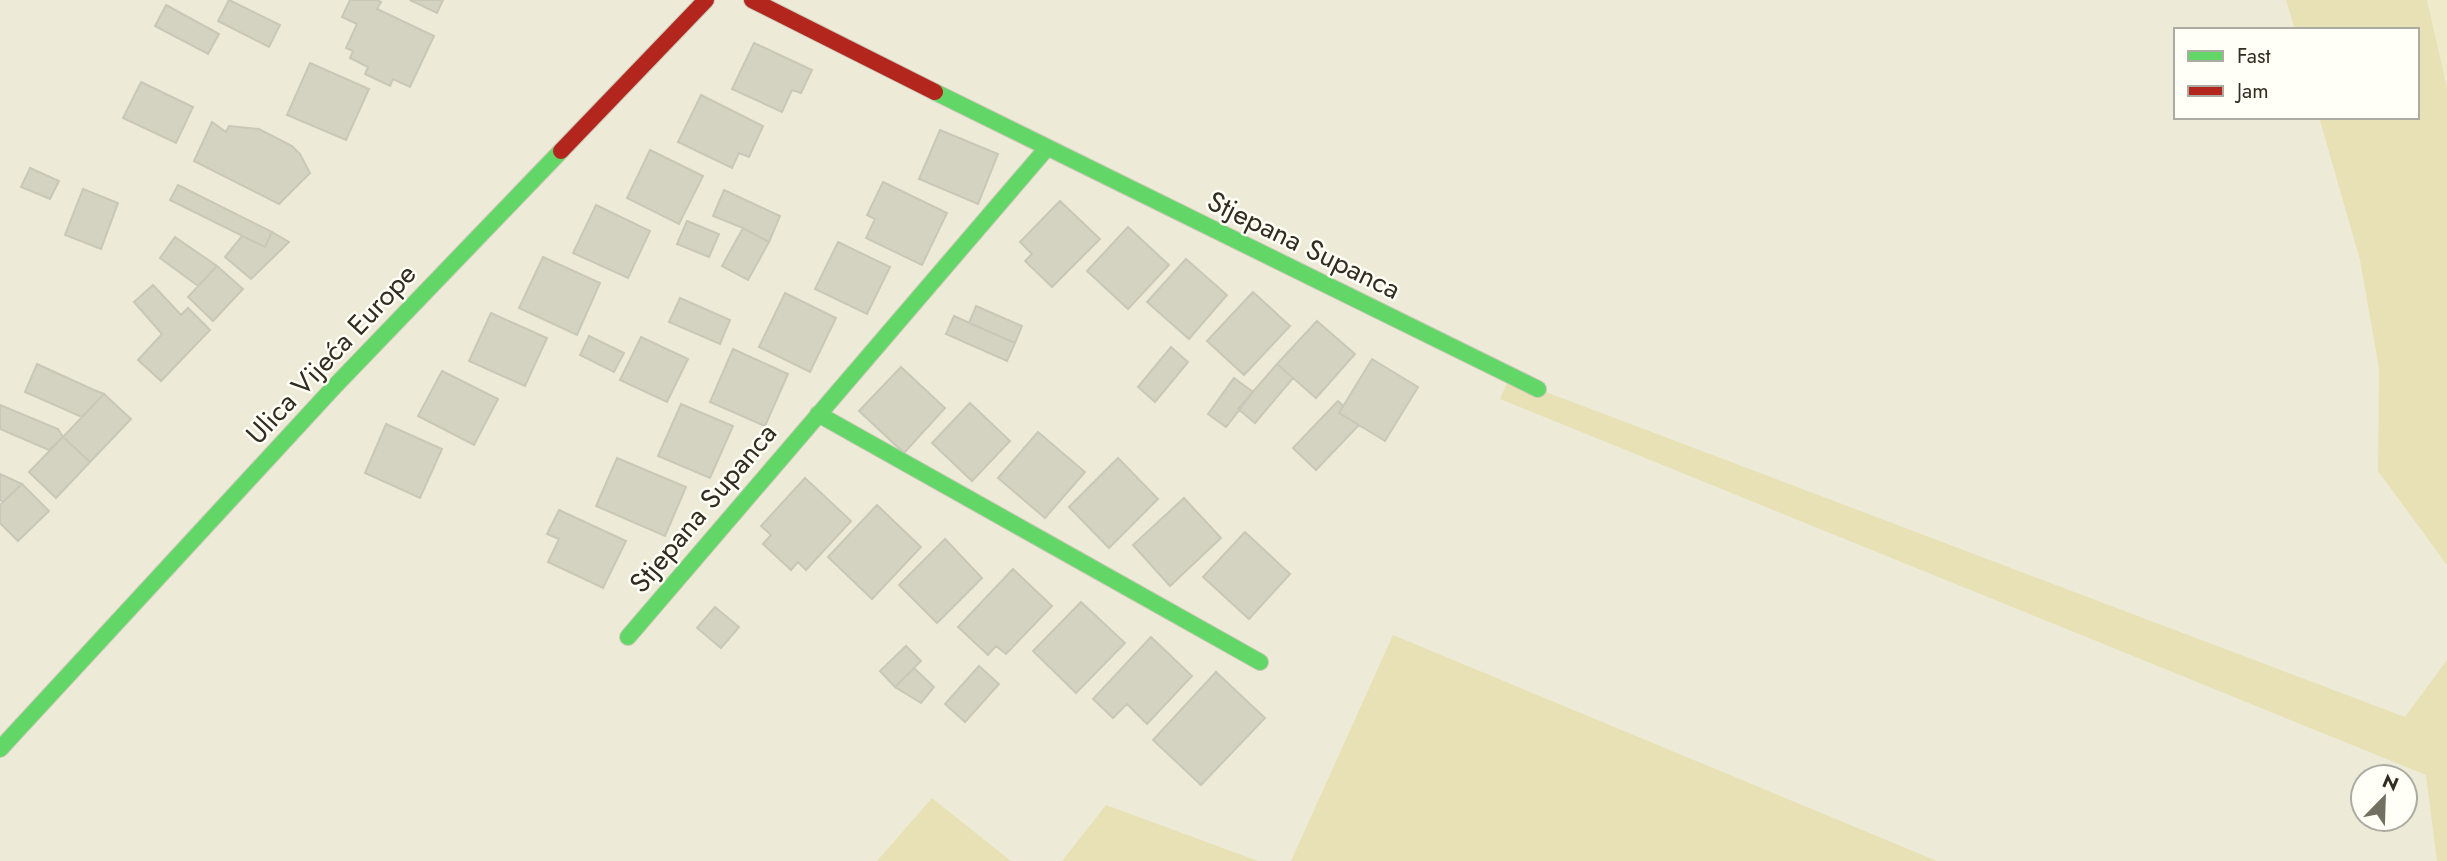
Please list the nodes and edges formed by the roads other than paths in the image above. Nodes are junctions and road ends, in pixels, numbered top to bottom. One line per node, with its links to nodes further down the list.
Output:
1 (706, 0): 8 (street, Ulica Vijeća Europe)
2 (752, 0): 3 (street, Stjepana Supanca)
3 (1047, 148): 4 (street, Stjepana Supanca); 5 (street, Stjepana Supanca)
4 (1538, 389)
5 (818, 414): 6 (street, Stjepana Supanca); 7 (street)
6 (628, 637)
7 (1260, 662)
8 (0, 749)

